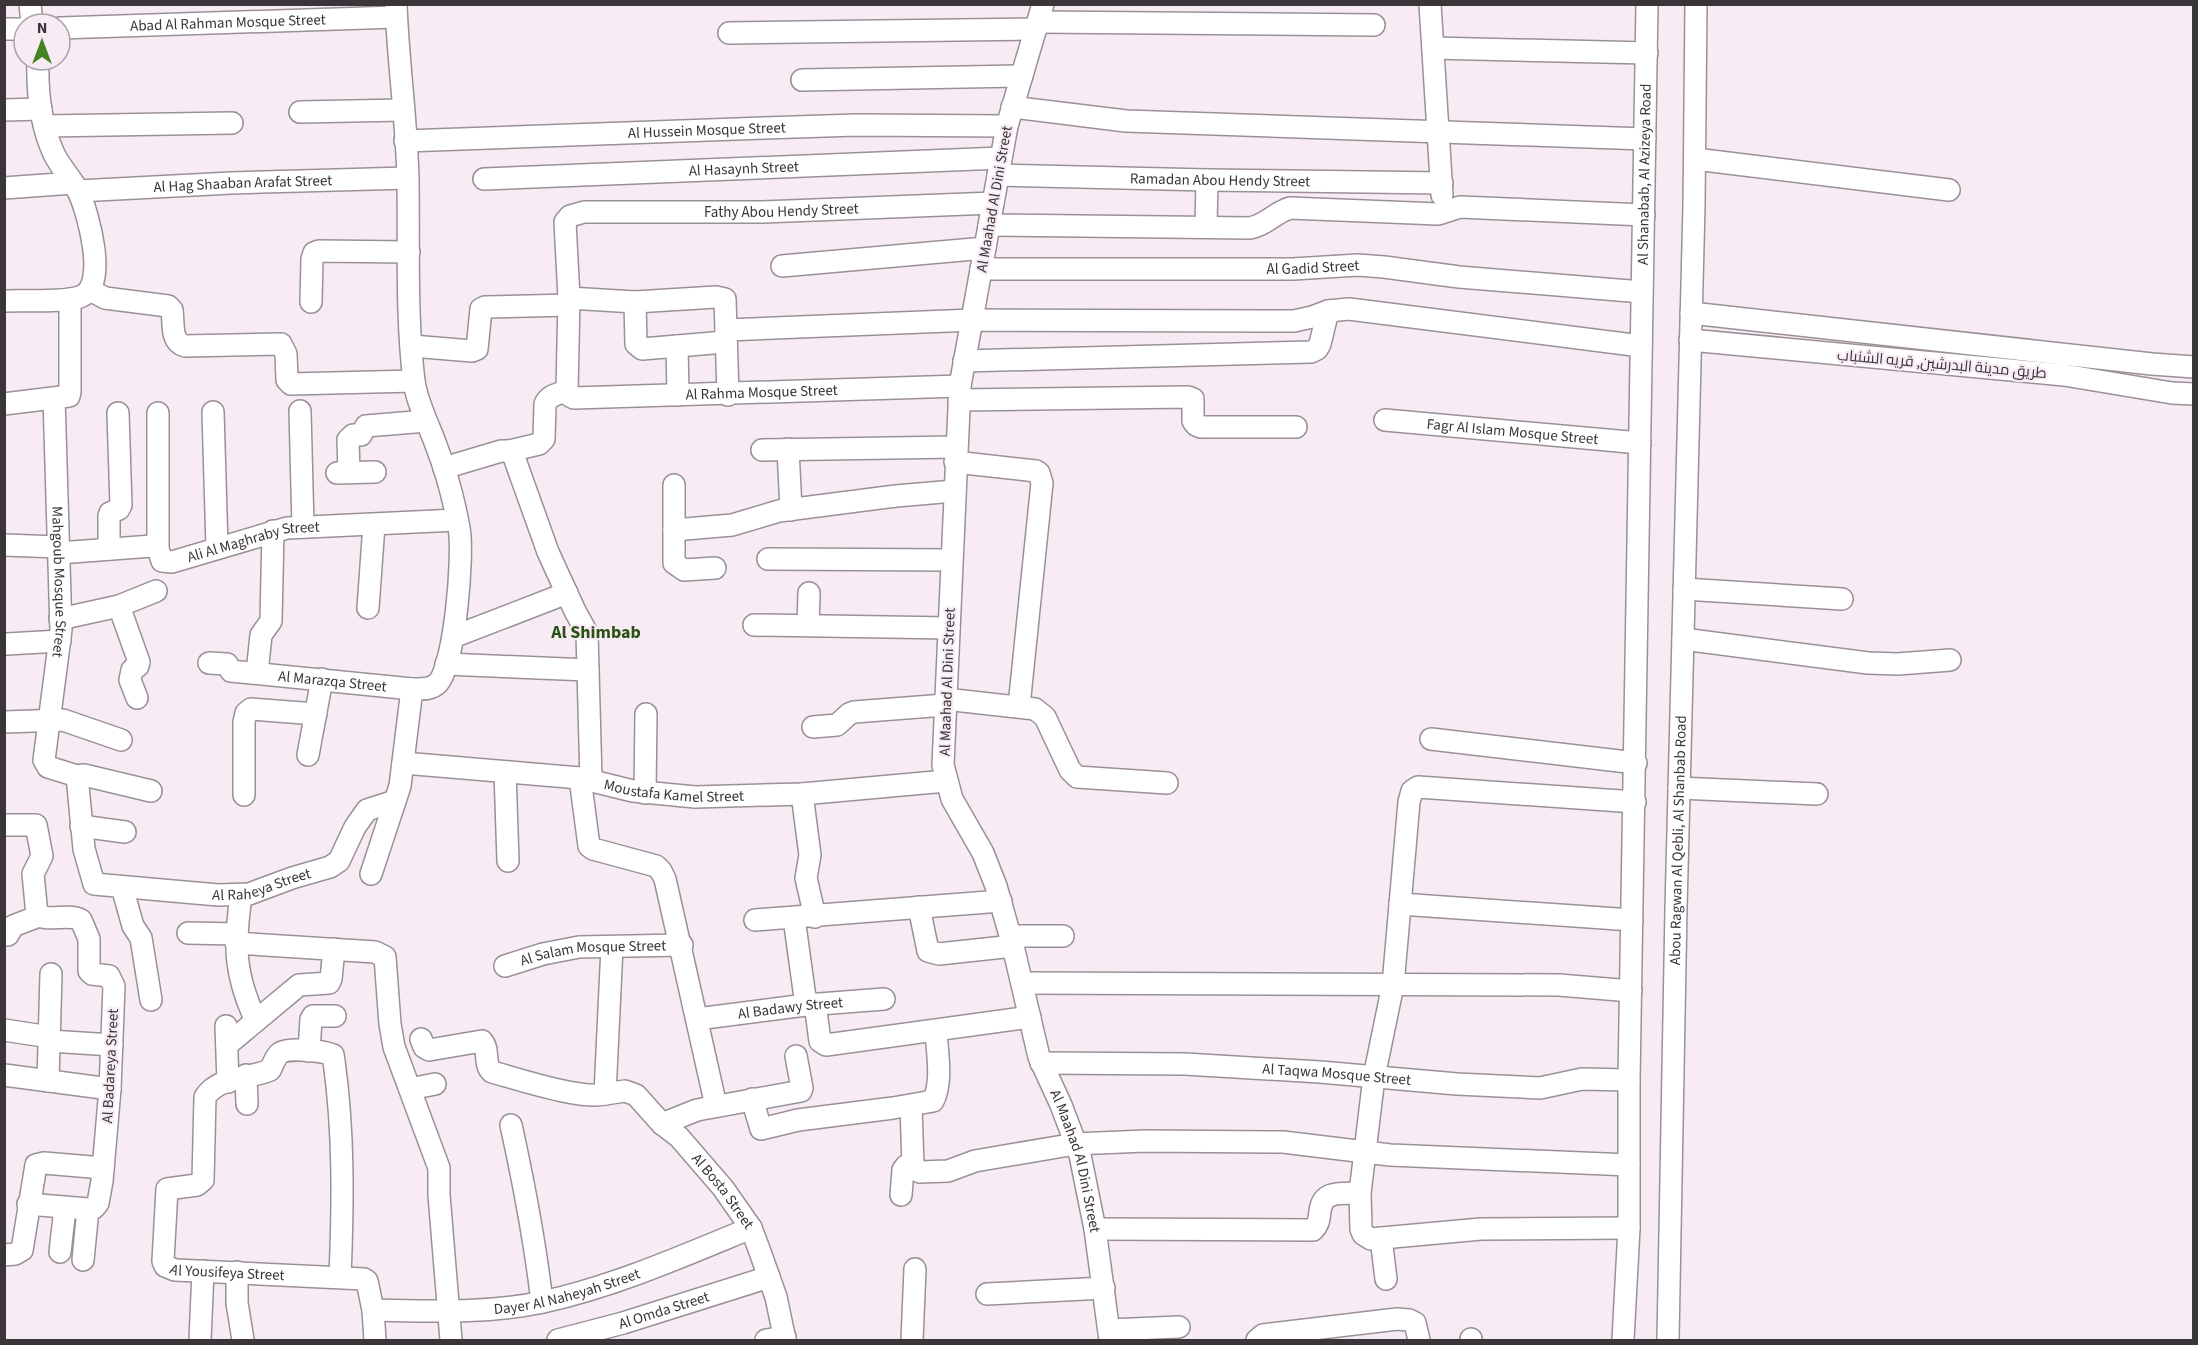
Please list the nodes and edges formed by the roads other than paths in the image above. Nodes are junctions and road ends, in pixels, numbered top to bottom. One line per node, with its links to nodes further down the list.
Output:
1 (1430, 4): 9 (street)
2 (1647, 4): 10 (street, Al Shanabab, Al Azizeya Road)
3 (1696, 4): 23 (street)
4 (396, 11): 7 (street, Abad Al Rahman Mosque Street); 15 (street)
5 (1039, 19): 6 (street); 8 (street); 12 (street, Al Maahad Al Dini Street)
6 (1374, 25)
7 (72, 26)
8 (729, 33)
9 (1433, 48): 10 (street); 20 (street)
10 (1647, 53): 21 (street, Al Shanabab, Al Azizeya Road)
11 (39, 72): 17 (street)
12 (1022, 76): 13 (street); 18 (street, Al Maahad Al Dini Street)
13 (802, 80)
14 (4, 110): 17 (street)
15 (403, 110): 16 (street); 22 (street)
16 (300, 112)
17 (43, 117): 19 (street); 29 (street)
18 (1010, 117): 20 (street, Al Hussein Mosque Street); 22 (street, Al Hussein Mosque Street); 24 (street, Al Maahad Al Dini Street)
19 (232, 123)
20 (1438, 132): 21 (street, Al Hussein Mosque Street); 28 (street)
21 (1645, 139): 34 (street, Al Shanabab, Al Azizeya Road)
22 (405, 141): 25 (street)
23 (1695, 159): 31 (street); 49 (street)
24 (1000, 166): 26 (street, Al Hasaynh Street); 27 (street, Ramadan Abou Hendy Street); 32 (street, Al Maahad Al Dini Street)
25 (408, 178): 29 (street, Al Hag Shaaban Arafat Street); 38 (street)
26 (484, 179)
27 (1206, 180): 28 (street, Ramadan Abou Hendy Street); 36 (street)
28 (1442, 183): 33 (street)
29 (76, 187): 30 (street, Al Hag Shaaban Arafat Street); 41 (street)
30 (4, 188)
31 (1949, 190)
32 (993, 203): 35 (street, Al Maahad Al Dini Street); 46 (street, Fathy Abou Hendy Street)
33 (1443, 214): 34 (street); 36 (street)
34 (1644, 215): 42 (street, Al Shanabab, Al Azizeya Road)
35 (989, 225): 36 (street); 37 (street, Al Maahad Al Dini Street)
36 (1206, 227)
37 (985, 248): 39 (street); 40 (street, Al Maahad Al Dini Street)
38 (408, 252): 45 (street); 53 (street)
39 (782, 266)
40 (981, 269): 42 (street, Al Gadid Street); 50 (street, Al Maahad Al Dini Street)
41 (90, 290): 43 (street); 58 (street)
42 (1642, 292): 55 (street, Al Shanabab, Al Azizeya Road)
43 (70, 298): 44 (street); 64 (street)
44 (4, 301)
45 (311, 302)
46 (569, 302): 47 (street); 53 (street); 59 (street)
47 (635, 302): 51 (street); 54 (street)
48 (1328, 310): 50 (street); 55 (street); 56 (street)
49 (1691, 313): 52 (street); 57 (street, طريق مدينة البدرشين, قريه الشنباب)
50 (973, 320): 51 (street); 56 (street, Al Maahad Al Dini Street)
51 (725, 336): 54 (street); 63 (street)
52 (1690, 340): 61 (street, طريق مدينة البدرشين, قريه الشنباب); 96 (street, Abou Ragwan Al Qebli, Al Shanbab Road)
53 (412, 346): 58 (street)
54 (677, 346): 62 (street)
55 (1641, 346): 73 (street)
56 (964, 361): 60 (street, Al Maahad Al Dini Street)
57 (2193, 367)
58 (414, 381): 70 (street)
59 (567, 391): 62 (street, Al Rahma Mosque Street); 76 (street)
60 (959, 393): 63 (street, Al Rahma Mosque Street); 72 (street, Al Rahma Mosque Street); 77 (street, Al Maahad Al Dini Street)
61 (2193, 394)
62 (678, 395): 63 (street, Al Rahma Mosque Street)
63 (728, 395)
64 (54, 398): 65 (street); 92 (street, Mahgoub Mosque Street)
65 (4, 404)
66 (300, 411): 85 (street)
67 (213, 412): 89 (street)
68 (118, 413): 90 (street)
69 (158, 413): 91 (street)
70 (426, 420): 78 (street); 79 (street)
71 (1384, 420): 73 (street, Fagr Al Islam Mosque Street)
72 (1296, 427)
73 (1640, 443): 130 (street)
74 (788, 449): 75 (street); 77 (street); 82 (street)
75 (762, 450)
76 (509, 451): 78 (street); 98 (street)
77 (956, 455): 81 (street, Al Maahad Al Dini Street); 120 (street)
78 (444, 468): 83 (street)
79 (375, 472)
80 (674, 484): 86 (street)
81 (954, 491): 82 (street); 94 (street, Al Maahad Al Dini Street)
82 (791, 510): 86 (street)
83 (457, 520): 84 (street, Ali Al Maghraby Street); 107 (street)
84 (374, 525): 85 (street, Ali Al Maghraby Street); 102 (street)
85 (303, 527): 87 (street, Ali Al Maghraby Street)
86 (674, 530): 95 (street)
87 (273, 531): 89 (street, Ali Al Maghraby Street); 115 (street)
88 (4, 545): 92 (street, Ali Al Maghraby Street)
89 (217, 547): 91 (street, Ali Al Maghraby Street)
90 (109, 549): 91 (street, Ali Al Maghraby Street); 92 (street, Ali Al Maghraby Street)
91 (158, 549)
92 (59, 550): 103 (street, Mahgoub Mosque Street)
93 (768, 559): 94 (street)
94 (952, 560): 106 (street, Al Maahad Al Dini Street)
95 (715, 568)
96 (1684, 589): 100 (street); 108 (street, Abou Ragwan Al Qebli, Al Shanbab Road)
97 (156, 591): 101 (street)
98 (567, 593): 107 (street); 114 (street)
99 (809, 593): 105 (street)
100 (1842, 598)
101 (119, 606): 103 (street); 118 (street)
102 (368, 608)
103 (60, 619): 109 (street, Mahgoub Mosque Street)
104 (754, 625): 105 (street)
105 (808, 625): 106 (street)
106 (949, 628): 119 (street, Al Maahad Al Dini Street)
107 (453, 637): 113 (street)
108 (1683, 639): 111 (street); 136 (street, Abou Ragwan Al Qebli, Al Shanbab Road)
109 (60, 641): 110 (street); 123 (street, Mahgoub Mosque Street)
110 (7, 644)
111 (1950, 660)
112 (209, 663): 115 (street, Al Marazqa Street)
113 (446, 664): 114 (street); 117 (street, Al Marazqa Street)
114 (588, 670): 133 (street)
115 (257, 673): 116 (street, Al Marazqa Street)
116 (322, 679): 117 (street, Al Marazqa Street); 121 (street)
117 (412, 689): 129 (street)
118 (137, 698)
119 (945, 702): 120 (street); 125 (street); 134 (street, Al Maahad Al Dini Street)
120 (1019, 706): 135 (street)
121 (316, 714): 128 (street); 141 (street)
122 (646, 714): 138 (street)
123 (50, 719): 124 (street); 127 (street); 132 (street, Mahgoub Mosque Street)
124 (4, 722)
125 (813, 727)
126 (1431, 739): 130 (street)
127 (121, 740)
128 (308, 755)
129 (403, 763): 131 (street, Moustafa Kamel Street); 142 (street)
130 (1636, 763): 143 (street)
131 (505, 772): 133 (street, Moustafa Kamel Street); 147 (street)
132 (77, 776): 137 (street); 145 (street)
133 (586, 779): 138 (street, Moustafa Kamel Street); 163 (street)
134 (946, 781): 139 (street, Moustafa Kamel Street); 151 (street, Al Maahad Al Dini Street)
135 (1167, 783)
136 (1679, 788): 140 (street); 242 (street, Abou Ragwan Al Qebli, Al Shanbab Road)
137 (151, 791)
138 (645, 792): 139 (street, Moustafa Kamel Street)
139 (802, 794): 155 (street)
140 (1817, 794)
141 (244, 795)
142 (395, 801): 148 (street); 150 (street, Al Raheya Street)
143 (1635, 802): 152 (street); 157 (street)
144 (4, 825): 154 (street)
145 (81, 826): 146 (street); 149 (street, Al Raheya Street)
146 (125, 832)
147 (508, 861)
148 (371, 873)
149 (122, 887): 150 (street, Al Raheya Street); 172 (street)
150 (241, 896): 161 (street)
151 (1000, 901): 153 (street); 162 (street, Al Maahad Al Dini Street)
152 (1400, 904): 157 (street); 169 (street)
153 (920, 907): 155 (street); 162 (street)
154 (39, 916): 159 (street, Al Badareya Street); 182 (street, Al Badareya Street)
155 (805, 917): 156 (street); 173 (street)
156 (755, 920)
157 (1632, 920): 170 (street)
158 (188, 933): 161 (street)
159 (8, 935)
160 (1063, 936): 162 (street)
161 (236, 938): 165 (street); 177 (street)
162 (1012, 941): 168 (street, Al Maahad Al Dini Street)
163 (682, 945): 164 (street, Al Salam Mosque Street); 176 (street)
164 (612, 947): 166 (street, Al Salam Mosque Street); 194 (street)
165 (334, 949): 177 (street); 193 (street)
166 (505, 966)
167 (51, 974): 180 (street)
168 (1022, 982): 169 (street); 175 (street, Al Maahad Al Dini Street)
169 (1393, 985): 170 (street); 187 (street)
170 (1631, 991): 189 (street)
171 (884, 999): 173 (street, Al Badawy Street)
172 (151, 1000)
173 (811, 1005): 176 (street, Al Badawy Street); 179 (street)
174 (336, 1016): 183 (street)
175 (1030, 1017): 179 (street); 185 (street, Al Maahad Al Dini Street)
176 (697, 1018): 197 (street)
177 (256, 1021): 188 (street)
178 (4, 1030): 180 (street)
179 (936, 1031): 198 (street)
180 (50, 1039): 182 (street); 190 (street)
181 (421, 1039): 194 (street)
182 (112, 1045): 192 (street, Al Badareya Street)
183 (309, 1051): 188 (street); 221 (street)
184 (796, 1056): 195 (street)
185 (1041, 1063): 187 (street, Al Taqwa Mosque Street); 201 (street, Al Maahad Al Dini Street)
186 (4, 1075): 190 (street)
187 (1374, 1077): 189 (street, Al Taqwa Mosque Street); 202 (street)
188 (237, 1079): 196 (street); 219 (street, Al Yousifeya Street)
189 (1629, 1080): 203 (street)
190 (48, 1081): 192 (street)
191 (435, 1084): 193 (street)
192 (110, 1089): 205 (street, Al Badareya Street)
193 (410, 1089): 228 (street)
194 (605, 1094): 199 (street, Al Bosta Street)
195 (752, 1099): 197 (street); 198 (street)
196 (247, 1104)
197 (716, 1106): 199 (street)
198 (911, 1106): 204 (street)
199 (662, 1124): 211 (street, Al Bosta Street)
200 (511, 1125): 226 (street)
201 (1075, 1144): 202 (street); 204 (street); 213 (street, Al Maahad Al Dini Street)
202 (1365, 1151): 203 (street); 206 (street)
203 (1629, 1165): 212 (street)
204 (913, 1166): 207 (street)
205 (104, 1168): 208 (street); 210 (street, Al Badareya Street)
206 (1360, 1193): 213 (street); 214 (street)
207 (901, 1195)
208 (28, 1204): 209 (street); 216 (street)
209 (65, 1208): 210 (street); 215 (street)
210 (88, 1209): 217 (street)
211 (751, 1228): 222 (street, Al Bosta Street); 226 (street, Dayer Al Naheyah Street)
212 (1629, 1228): 214 (street); 241 (street)
213 (1095, 1229): 224 (street, Al Maahad Al Dini Street)
214 (1381, 1238): 223 (street)
215 (60, 1252)
216 (4, 1255)
217 (82, 1260)
218 (915, 1269): 238 (street)
219 (203, 1271): 220 (street, Al Yousifeya Street); 233 (street)
220 (237, 1272): 221 (street, Al Yousifeya Street); 234 (street)
221 (340, 1277): 227 (street, Al Yousifeya Street)
222 (769, 1277): 230 (street, Al Omda Street); 232 (street, Al Bosta Street)
223 (1386, 1279)
224 (1104, 1288): 225 (street); 231 (street, Al Maahad Al Dini Street)
225 (987, 1294)
226 (542, 1302): 228 (street, Dayer Al Naheyah Street)
227 (373, 1310): 228 (street, Dayer Al Naheyah Street); 235 (street)
228 (447, 1311): 236 (street)
229 (1179, 1328): 231 (street)
230 (623, 1332): 237 (street, Al Omda Street)
231 (1109, 1335)
232 (778, 1339)
233 (200, 1341)
234 (243, 1341)
235 (375, 1341)
236 (451, 1341)
237 (558, 1341)
238 (912, 1341)
239 (1257, 1341): 240 (street)
240 (1419, 1341)
241 (1623, 1341)
242 (1668, 1341)

